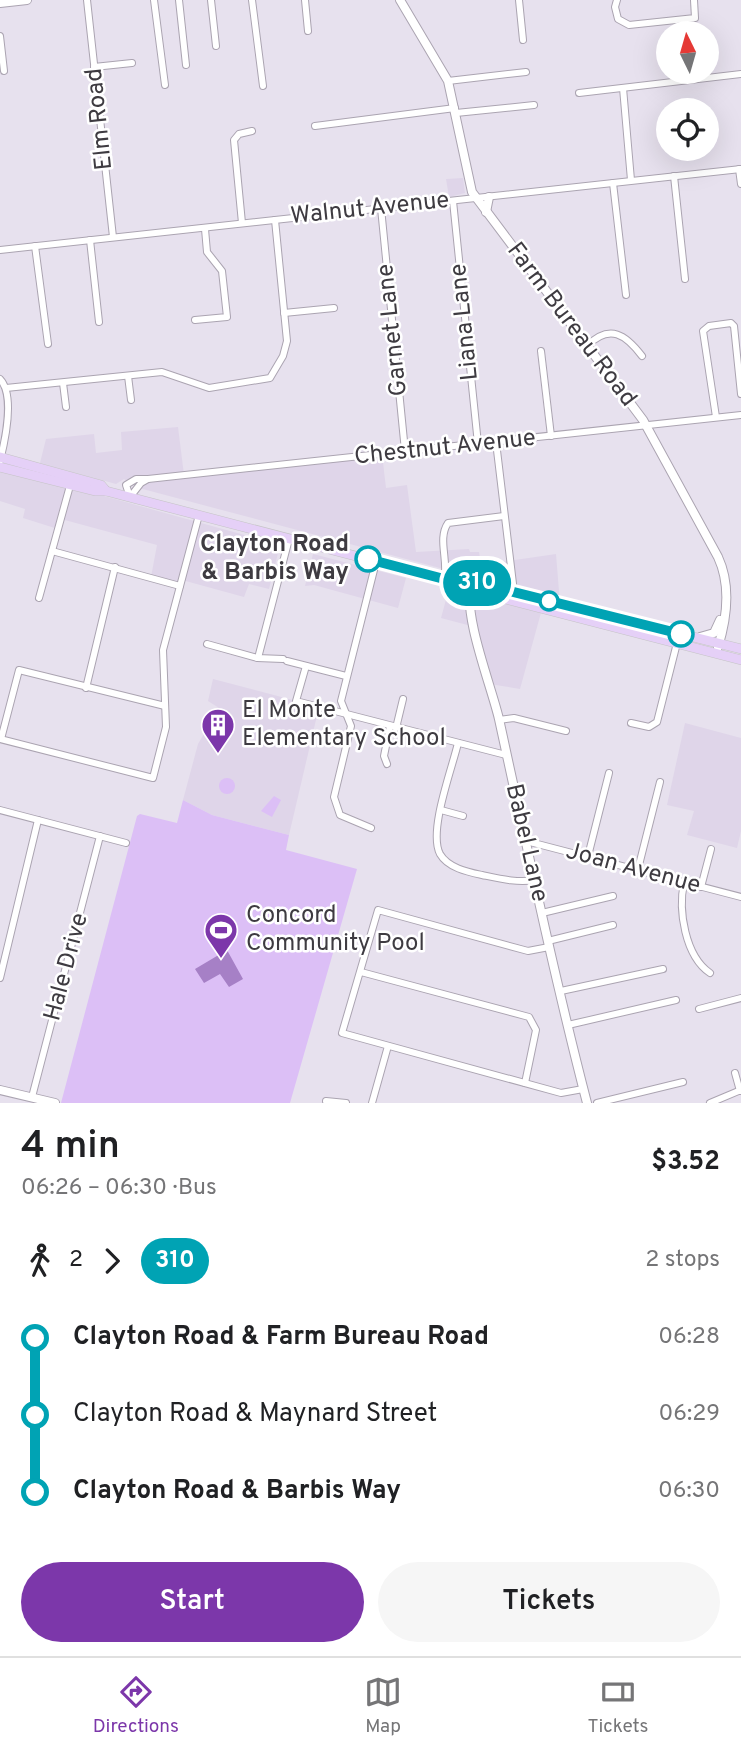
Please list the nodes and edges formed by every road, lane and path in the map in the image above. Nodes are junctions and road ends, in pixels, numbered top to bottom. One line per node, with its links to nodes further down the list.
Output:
1 (27, 0): 12 (street)
2 (87, 0): 19 (street, Elm Road)
3 (154, 0): 24 (street)
4 (179, 0): 18 (street)
5 (211, 0): 16 (street)
6 (252, 0): 25 (street)
7 (305, 0): 13 (street)
8 (401, 0): 23 (street, Farm Bureau Road)
9 (519, 0): 15 (street)
10 (617, 0): 11 (street)
11 (694, 0)
12 (0, 3)
13 (308, 31)
14 (0, 36): 20 (street)
15 (523, 40)
16 (216, 46)
17 (132, 63): 19 (street)
18 (186, 65)
19 (94, 67): 45 (street, Elm Road)
20 (4, 71)
21 (526, 72): 23 (street)
22 (741, 74): 26 (street)
23 (448, 81): 29 (street, Farm Bureau Road)
24 (165, 85)
25 (263, 86)
26 (624, 88): 27 (street); 34 (street)
27 (579, 93)
28 (534, 105): 29 (street)
29 (456, 111): 30 (street); 38 (street, Farm Bureau Road)
30 (315, 126)
31 (252, 131): 43 (street)
32 (740, 169): 33 (street, Walnut Avenue); 36 (street)
33 (674, 176): 34 (street, Walnut Avenue); 50 (street)
34 (631, 180): 35 (street, Walnut Avenue)
35 (613, 183): 37 (street, Walnut Avenue); 51 (street)
36 (741, 184)
37 (489, 197): 38 (street, Walnut Avenue); 41 (street)
38 (478, 198): 39 (street, Walnut Avenue); 41 (street, Farm Bureau Road)
39 (453, 201): 40 (street, Walnut Avenue); 73 (street, Liana Lane)
40 (382, 208): 42 (street, Walnut Avenue); 74 (street, Garnet Lane)
41 (487, 214): 57 (street, Farm Bureau Road)
42 (275, 219): 43 (street, Walnut Avenue); 53 (street)
43 (242, 223): 44 (street, Walnut Avenue)
44 (205, 229): 45 (street, Walnut Avenue); 54 (street)
45 (113, 237): 47 (street, Walnut Avenue)
46 (0, 239): 49 (street)
47 (90, 240): 48 (street, Walnut Avenue); 55 (street)
48 (35, 246): 49 (street, Walnut Avenue); 56 (street)
49 (1, 250)
50 (685, 279)
51 (626, 295)
52 (334, 308): 53 (street)
53 (284, 313): 60 (street)
54 (195, 320)
55 (99, 322)
56 (48, 344)
57 (587, 346): 59 (street); 70 (street, Farm Bureau Road)
58 (541, 351): 71 (street)
59 (642, 356)
60 (128, 376): 62 (street); 65 (street)
61 (0, 379): 63 (street)
62 (63, 383): 63 (street); 67 (street)
63 (6, 388): 66 (street)
64 (741, 394): 69 (street)
65 (131, 400)
66 (3, 402): 75 (street)
67 (66, 407)
68 (741, 415): 69 (street, Chestnut Avenue)
69 (716, 417): 70 (street, Chestnut Avenue)
70 (645, 425): 71 (street, Chestnut Avenue); 91 (street, Farm Bureau Road)
71 (551, 436): 72 (street, Chestnut Avenue)
72 (496, 442): 73 (street, Chestnut Avenue); 81 (street)
73 (478, 444): 74 (street, Chestnut Avenue)
74 (405, 452): 77 (street, Chestnut Avenue)
75 (0, 457): 76 (street); 78 (main road)
76 (0, 465): 78 (main road)
77 (148, 479): 79 (street); 79 (street)
78 (71, 481): 79 (main road); 83 (street)
79 (130, 497): 80 (main road)
80 (199, 515): 82 (main road); 87 (street)
81 (503, 516): 86 (street); 89 (street)
82 (289, 539): 84 (main road); 97 (street)
83 (52, 551): 85 (street); 90 (street)
84 (376, 562): 86 (main road); 100 (street)
85 (115, 567): 87 (street); 101 (street)
86 (444, 579): 88 (main road)
87 (180, 586): 103 (street)
88 (470, 586): 89 (main road); 93 (main road); 105 (street, Babel Lane)
89 (514, 592): 92 (main road)
90 (39, 598)
91 (725, 608): 92 (street); 95 (street, Farm Bureau Road)
92 (694, 637): 95 (main road)
93 (677, 643): 95 (main road); 106 (street)
94 (207, 644): 97 (street)
95 (718, 649): 96 (main road); 98 (main road)
96 (741, 649)
97 (258, 658): 99 (street)
98 (741, 660)
99 (306, 666): 100 (street); 104 (street)
100 (346, 676): 104 (street)
101 (86, 688): 103 (street); 109 (street)
102 (404, 699): 107 (street)
103 (165, 705): 109 (street)
104 (348, 715): 107 (street); 119 (street)
105 (499, 720): 108 (street); 111 (street, Babel Lane)
106 (631, 723)
107 (393, 727): 110 (street); 112 (street)
108 (566, 731)
109 (0, 739)
110 (458, 743): 111 (street); 116 (street)
111 (506, 755): 121 (street, Babel Lane)
112 (387, 764)
113 (609, 773): 124 (street)
114 (660, 782): 125 (street)
115 (0, 810): 118 (street)
116 (441, 810): 117 (street); 126 (street)
117 (463, 816)
118 (38, 820): 120 (street); 137 (street)
119 (371, 828)
120 (100, 836): 122 (street); 150 (street, Hale Drive)
121 (526, 841): 124 (street, Joan Avenue); 126 (street, Babel Lane)
122 (126, 843)
123 (711, 849): 128 (street)
124 (588, 856): 125 (street, Joan Avenue)
125 (638, 869): 127 (street, Joan Avenue)
126 (536, 880): 131 (street, Babel Lane)
127 (684, 883): 128 (street, Joan Avenue); 136 (street)
128 (701, 887): 130 (street, Joan Avenue)
129 (613, 896): 131 (street)
130 (741, 897)
131 (542, 913): 133 (street, Babel Lane)
132 (613, 925): 133 (street)
133 (548, 944): 135 (street); 138 (street, Babel Lane)
134 (663, 969): 138 (street)
135 (361, 971): 143 (street); 146 (street)
136 (710, 973)
137 (0, 978)
138 (561, 991): 142 (street, Babel Lane)
139 (741, 998): 141 (street)
140 (676, 1000): 142 (street)
141 (699, 1009)
142 (568, 1026): 147 (street, Babel Lane)
143 (387, 1046): 146 (street); 154 (street)
144 (735, 1073): 149 (street)
145 (683, 1082): 156 (street)
146 (525, 1083): 147 (street)
147 (583, 1089): 155 (street, Babel Lane)
148 (0, 1090): 150 (street)
149 (740, 1091): 157 (street)
150 (32, 1097): 152 (street)
151 (327, 1101): 153 (street)
152 (55, 1103)
153 (346, 1103)
154 (372, 1103)
155 (587, 1103)
156 (597, 1103)
157 (710, 1103)

